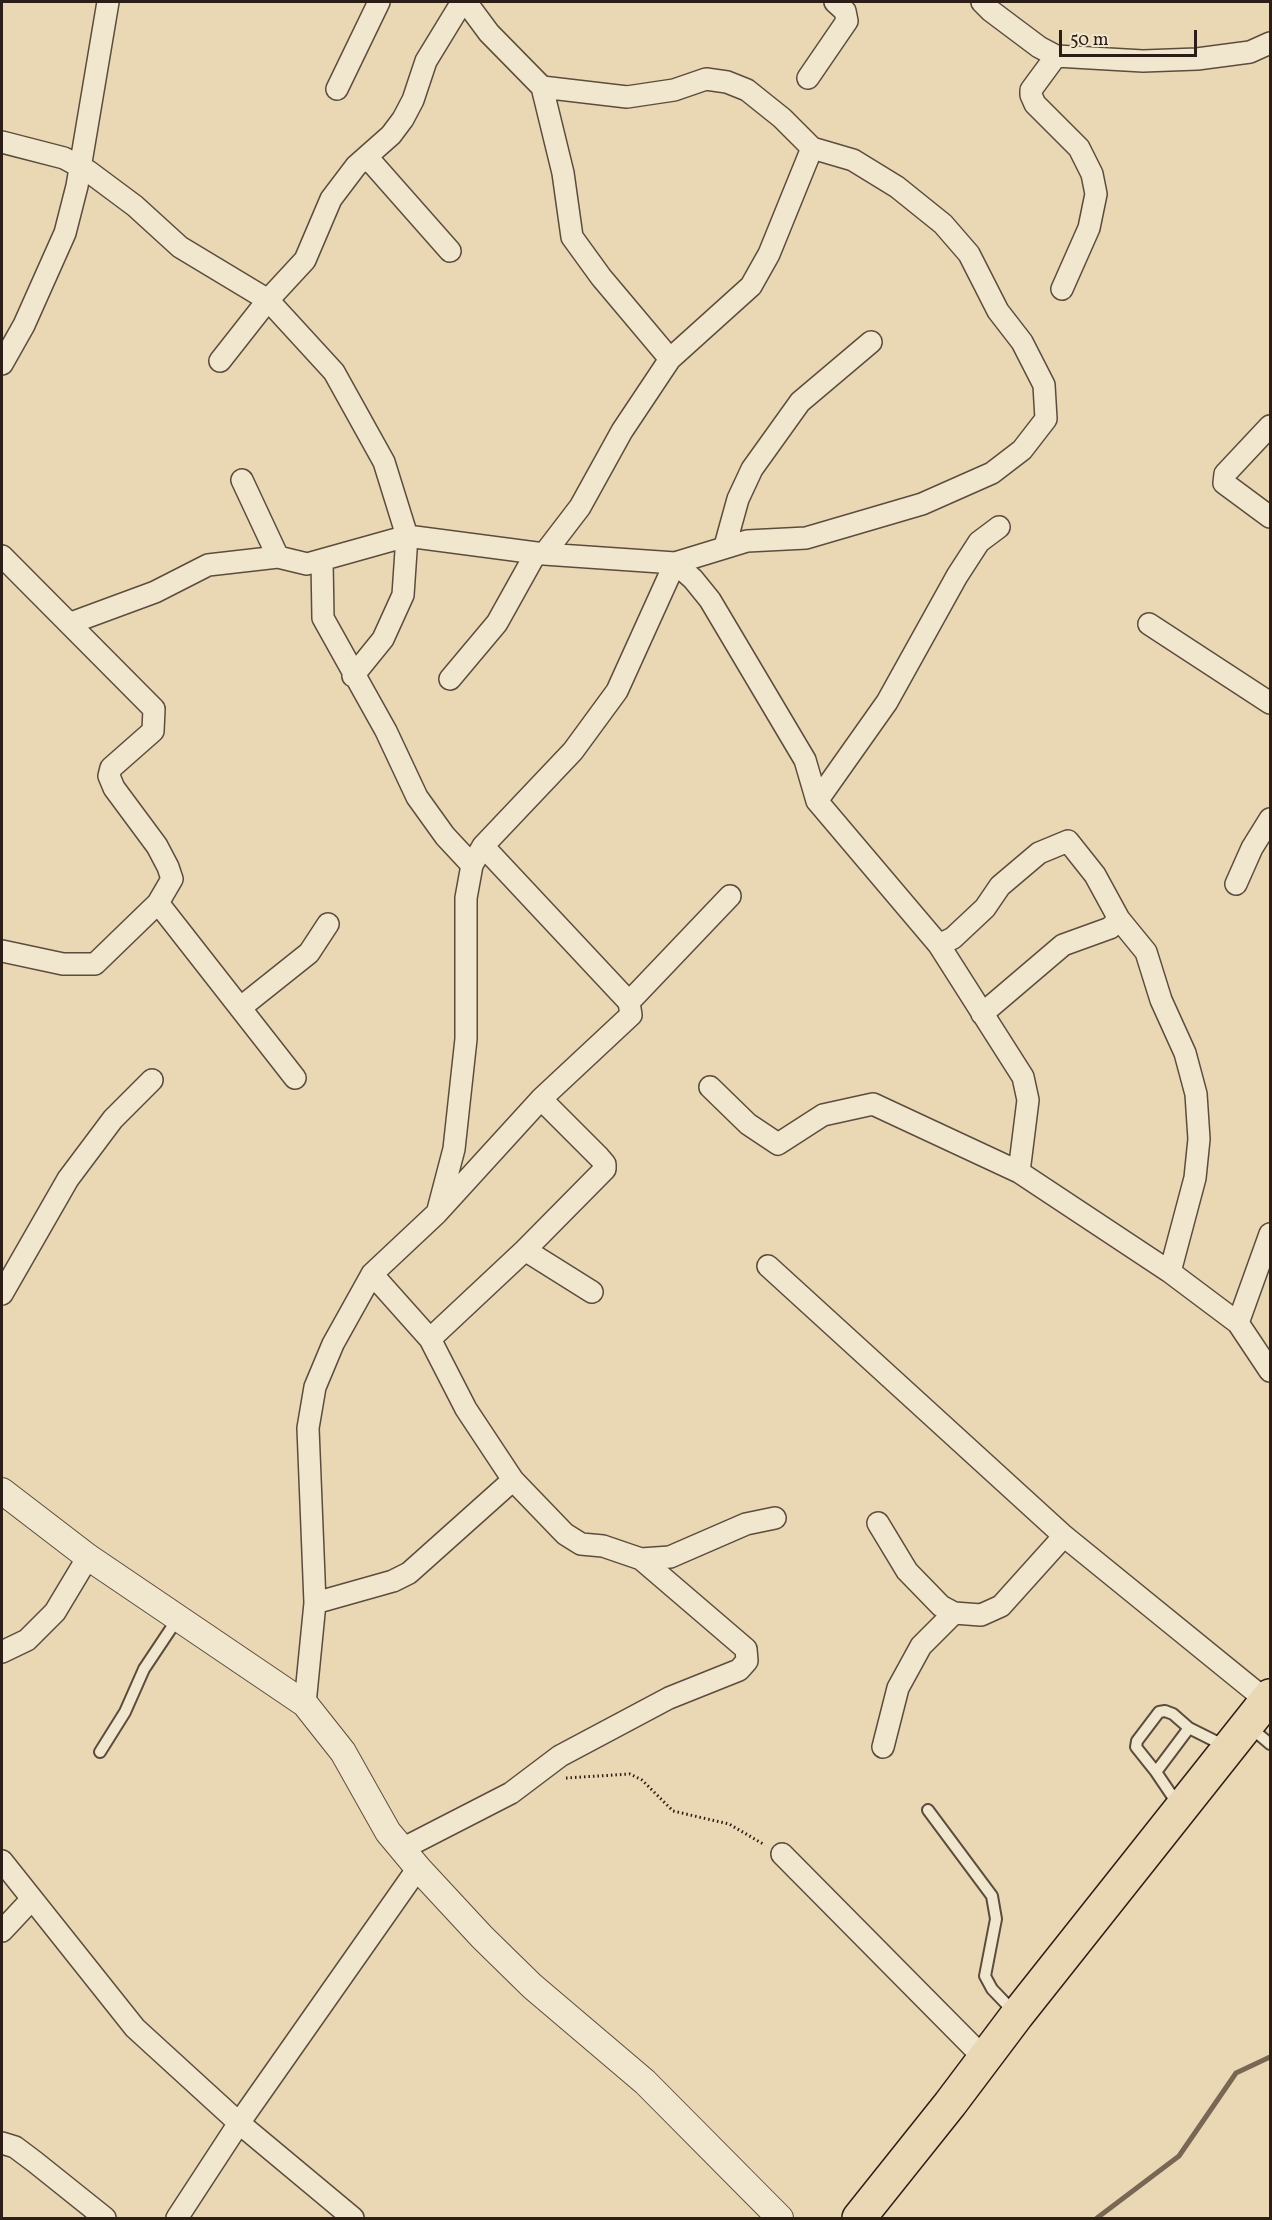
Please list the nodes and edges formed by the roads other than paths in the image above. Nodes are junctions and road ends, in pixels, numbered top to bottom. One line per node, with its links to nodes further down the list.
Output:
1 (108, 2): 14 (street)
2 (379, 2): 10 (street)
3 (464, 2): 9 (street); 13 (street)
4 (835, 2): 8 (street)
5 (982, 2): 7 (street)
6 (1270, 43): 7 (street)
7 (1056, 56): 16 (street)
8 (808, 78)
9 (542, 87): 12 (street); 19 (street)
10 (337, 89)
11 (2, 142): 14 (street)
12 (812, 148): 19 (street); 27 (street)
13 (367, 157): 15 (street); 17 (street)
14 (80, 167): 17 (street); 21 (street)
15 (450, 251)
16 (1062, 289)
17 (268, 300): 20 (street); 26 (street)
18 (871, 342): 27 (street)
19 (670, 359): 28 (street)
20 (220, 360)
21 (2, 364)
22 (1270, 426): 24 (street)
23 (242, 480): 30 (street)
24 (1270, 517)
25 (999, 527): 38 (street)
26 (407, 536): 28 (street); 31 (street); 35 (street)
27 (725, 546): 32 (street)
28 (540, 554): 32 (street); 36 (street)
29 (2, 556): 33 (street)
30 (278, 557): 31 (street); 33 (street)
31 (322, 561): 35 (street)
32 (675, 563): 38 (street); 40 (street)
33 (71, 623): 44 (street)
34 (1149, 624): 37 (street)
35 (353, 676): 41 (street)
36 (450, 679)
37 (1270, 703)
38 (817, 801): 47 (street)
39 (1270, 819): 42 (street)
40 (483, 846): 41 (street); 49 (street)
41 (472, 865): 57 (street)
42 (1236, 884)
43 (730, 896): 49 (street)
44 (158, 903): 48 (street); 50 (street)
45 (1119, 919): 47 (street); 51 (street); 61 (street)
46 (328, 924): 50 (street)
47 (939, 945): 51 (street)
48 (2, 951)
49 (630, 1002): 55 (street)
50 (240, 1008): 52 (street)
51 (982, 1014): 56 (street)
52 (295, 1078)
53 (152, 1080): 64 (street)
54 (710, 1087): 56 (street)
55 (541, 1099): 57 (street); 59 (street)
56 (1019, 1172): 61 (street)
57 (437, 1213): 62 (street)
58 (1270, 1234): 65 (street)
59 (525, 1250): 63 (street); 66 (street)
60 (768, 1266): 72 (street)
61 (1170, 1272): 65 (street)
62 (372, 1274): 66 (street); 75 (street)
63 (592, 1292)
64 (2, 1294)
65 (1238, 1323): 67 (street)
66 (429, 1339): 68 (street)
67 (1270, 1371)
68 (513, 1480): 74 (street); 75 (street)
69 (2, 1491): 73 (street)
70 (775, 1518): 74 (street)
71 (878, 1523): 76 (street)
72 (1064, 1536): 76 (street); 80 (street)
73 (88, 1557): 77 (street); 78 (street)
74 (640, 1559): 88 (street)
75 (315, 1603): 79 (street)
76 (954, 1613): 82 (street)
77 (178, 1618): 79 (street); 83 (lane)
78 (2, 1652)
79 (305, 1704): 88 (street)
80 (1257, 1723): 81 (lane); 85 (main road)
81 (1189, 1728): 84 (lane); 84 (lane)
82 (883, 1747)
83 (100, 1752)
84 (1156, 1772): 85 (lane)
85 (1181, 1809): 92 (main road)
86 (928, 1810): 92 (lane)
87 (783, 1854): 93 (street)
88 (410, 1859): 94 (street); 99 (street)
89 (2, 1861): 90 (street)
90 (32, 1899): 91 (street); 94 (street)
91 (2, 1931)
92 (1017, 2014): 93 (main road)
93 (984, 2058): 100 (main road)
94 (239, 2122): 97 (street); 98 (street)
95 (2, 2143): 96 (street)
96 (105, 2218)
97 (177, 2218)
98 (353, 2218)
99 (780, 2218)
100 (859, 2218)

